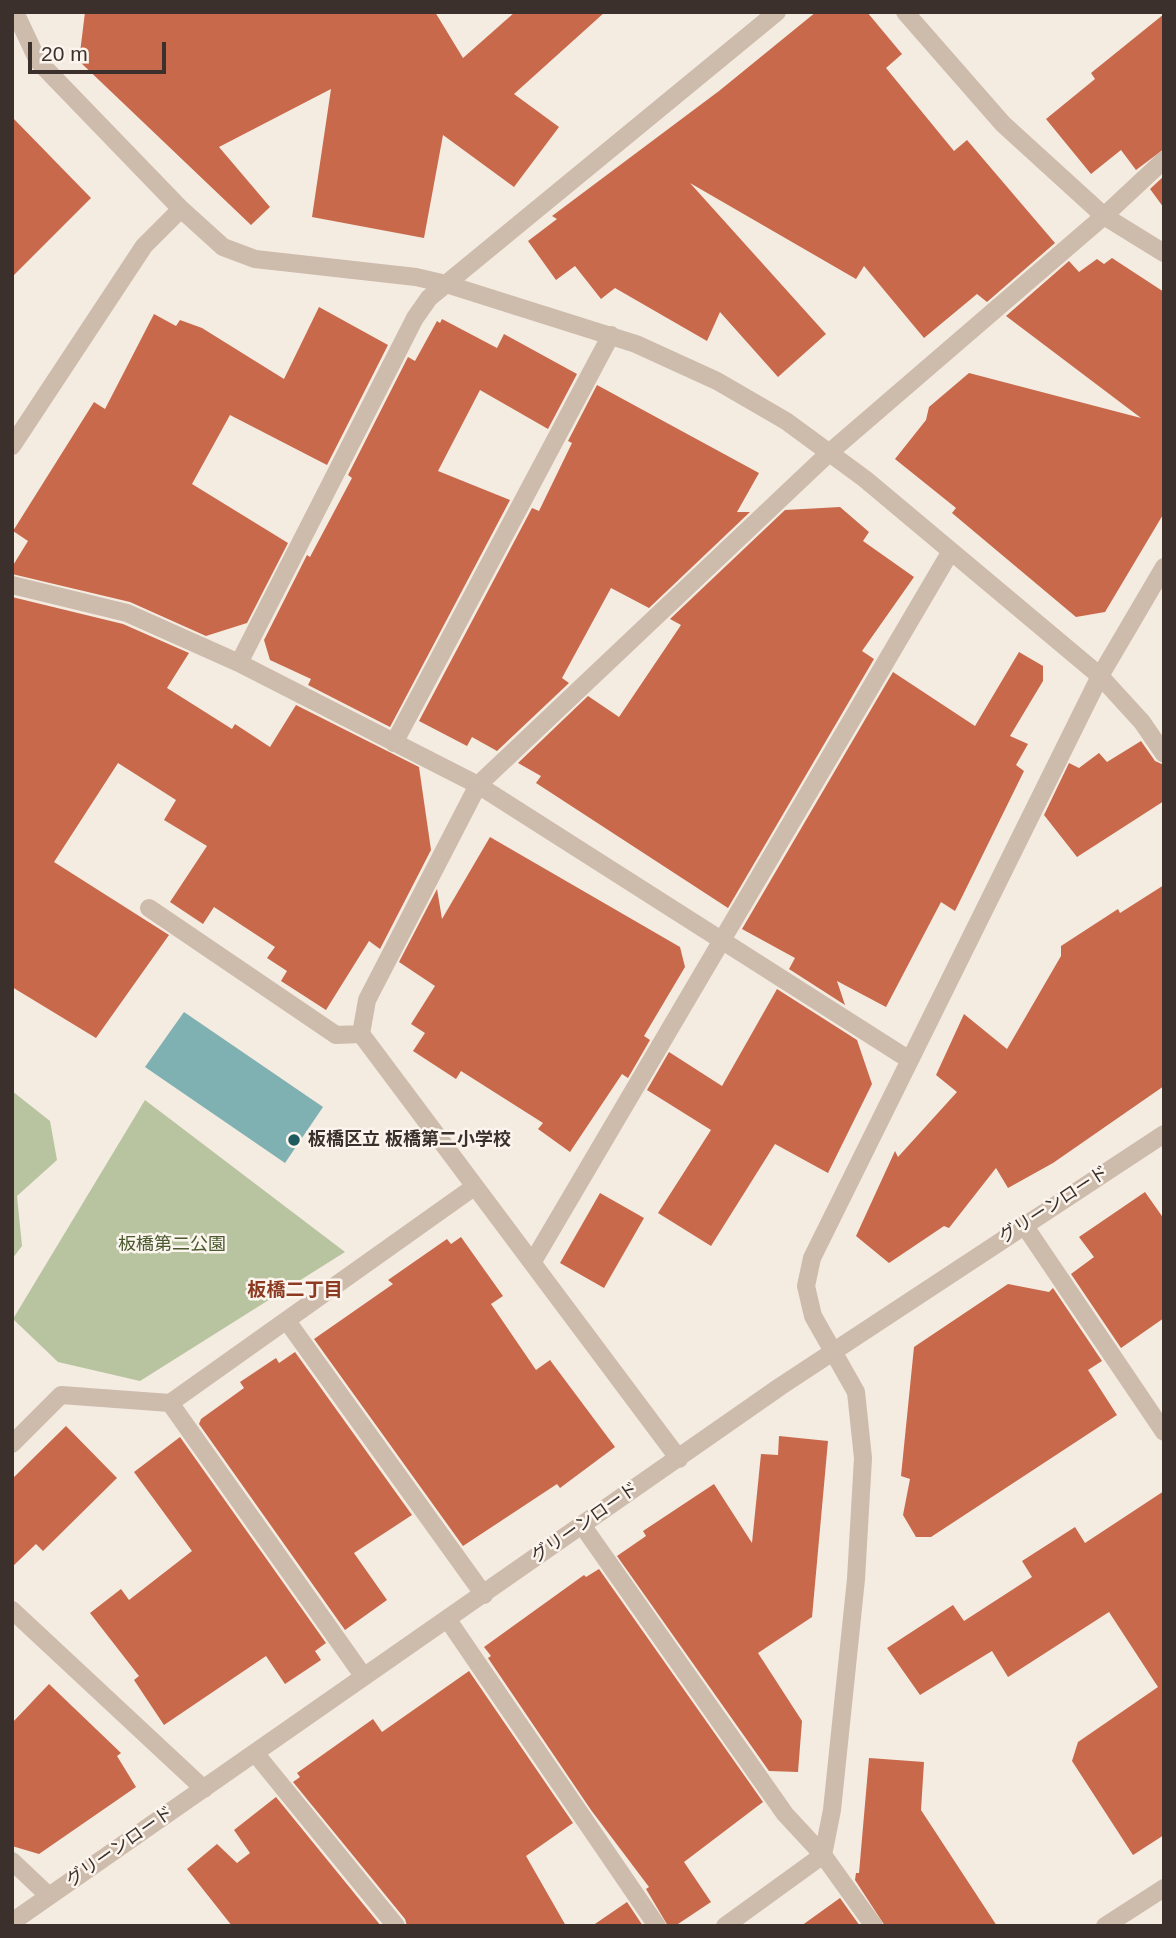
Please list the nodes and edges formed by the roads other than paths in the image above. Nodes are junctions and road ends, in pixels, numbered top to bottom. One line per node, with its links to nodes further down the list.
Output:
1 (15, 12): 4 (street)
2 (777, 12): 9 (street)
3 (905, 12): 7 (street)
4 (20, 45): 6 (street)
5 (1164, 160): 7 (street)
6 (181, 209): 9 (street); 11 (street)
7 (1104, 216): 8 (street); 12 (street)
8 (1164, 253)
9 (446, 284): 10 (street); 16 (street)
10 (611, 335): 12 (street); 18 (street)
11 (12, 446)
12 (830, 452): 13 (street); 20 (street)
13 (951, 551): 17 (street); 22 (street)
14 (1164, 567): 17 (street)
15 (12, 585): 16 (street)
16 (239, 663): 18 (street)
17 (1100, 676): 19 (street); 24 (street)
18 (394, 743): 20 (street)
19 (1164, 754)
20 (478, 785): 22 (street); 23 (street)
21 (149, 908): 23 (street)
22 (721, 940): 24 (street); 28 (street)
23 (360, 1034): 26 (street)
24 (908, 1059): 30 (street)
25 (1164, 1134): 27 (street, グリーンロード)
26 (474, 1187): 28 (street); 29 (street)
27 (1024, 1225): 30 (street, グリーンロード); 32 (street)
28 (532, 1263): 34 (street)
29 (287, 1321): 31 (street); 36 (street)
30 (833, 1351): 34 (street, グリーンロード); 42 (street)
31 (170, 1403): 33 (street); 39 (street)
32 (1164, 1432)
33 (12, 1444)
34 (679, 1459): 35 (street, グリーンロード)
35 (582, 1525): 36 (street, グリーンロード); 42 (street)
36 (484, 1595): 38 (street, グリーンロード)
37 (12, 1610): 41 (street)
38 (448, 1619): 39 (street, グリーンロード); 48 (street)
39 (364, 1677): 40 (street, グリーンロード)
40 (255, 1753): 41 (street, グリーンロード); 47 (street)
41 (204, 1788): 45 (street, グリーンロード)
42 (823, 1855): 49 (street); 50 (street)
43 (12, 1861): 45 (street)
44 (1164, 1888): 51 (street)
45 (49, 1896): 46 (street, グリーンロード)
46 (19, 1921)
47 (396, 1926)
48 (657, 1926)
49 (725, 1926)
50 (874, 1926)
51 (1105, 1926)

